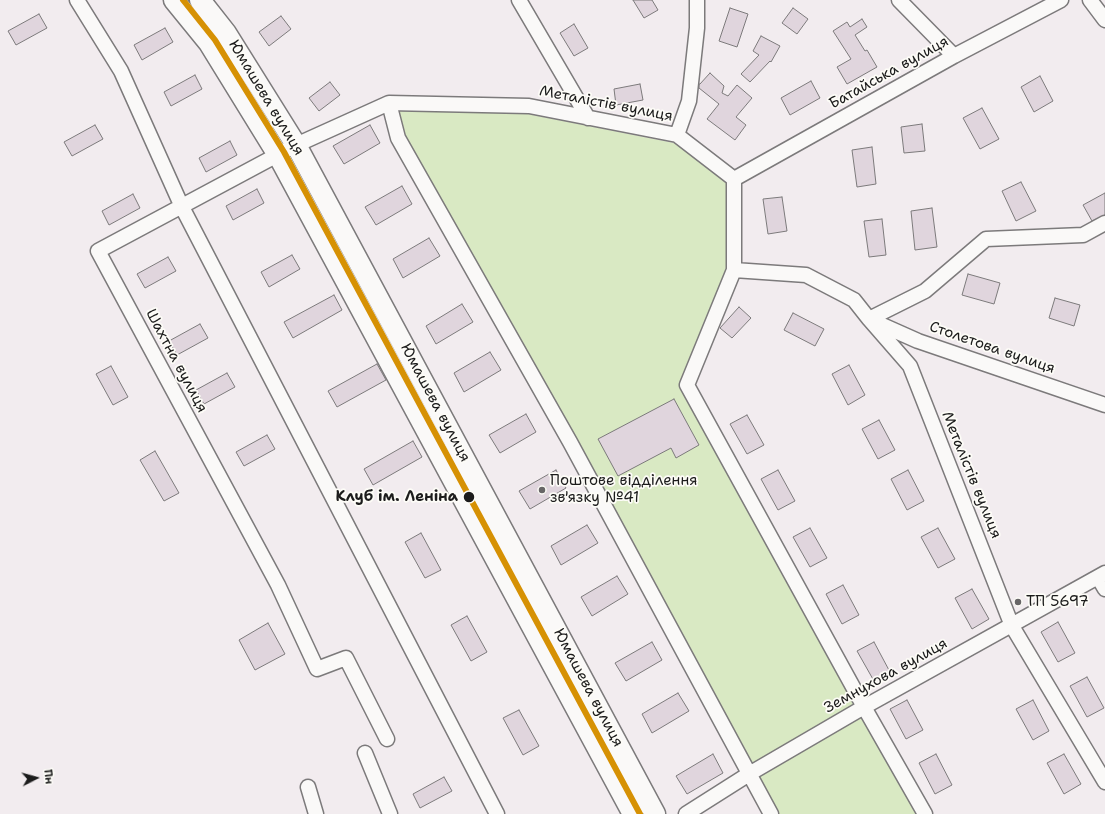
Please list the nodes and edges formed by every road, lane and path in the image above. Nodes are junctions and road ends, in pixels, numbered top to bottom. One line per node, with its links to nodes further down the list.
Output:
1 (77, 0): 17 (street)
2 (174, 0): 15 (main road, Юмашева вулиця)
3 (200, 0): 14 (main road, Юмашева вулиця)
4 (519, 0): 12 (street)
5 (697, 0): 13 (street)
6 (899, 0): 10 (street)
7 (1062, 0): 10 (street, Батайська вулиця)
8 (1090, 0): 9 (street)
9 (1105, 20)
10 (954, 56): 16 (street, Батайська вулиця)
11 (389, 103): 12 (street, Металістів вулиця); 14 (street, Шахтна вулиця); 28 (street)
12 (588, 118): 13 (street, Металістів вулиця)
13 (676, 136): 16 (street, Металістів вулиця)
14 (296, 146): 15 (street, Шахтна вулиця); 35 (main road, Юмашева вулиця)
15 (278, 155): 17 (street, Шахтна вулиця); 34 (main road, Юмашева вулиця)
16 (734, 179): 19 (street)
17 (182, 207): 26 (street, Шахтна вулиця); 33 (street)
18 (1105, 223): 20 (street)
19 (734, 270): 20 (street, Металістів вулиця); 25 (street)
20 (869, 319): 21 (street, Столетова вулиця); 24 (street, Металістів вулиця)
21 (1105, 405)
22 (1102, 575): 23 (street); 24 (street, Земнухова вулиця)
23 (1105, 589)
24 (1012, 626): 25 (street, Земнухова вулиця); 29 (street, Металістів вулиця)
25 (864, 707): 28 (street, Земнухова вулиця); 38 (street)
26 (388, 739)
27 (365, 753): 32 (street)
28 (749, 774): 36 (street, Земнухова вулиця); 37 (street)
29 (1105, 782)
30 (308, 787): 31 (street)
31 (316, 814)
32 (390, 814)
33 (497, 814)
34 (633, 814)
35 (655, 814)
36 (686, 814)
37 (771, 814)
38 (925, 814)

